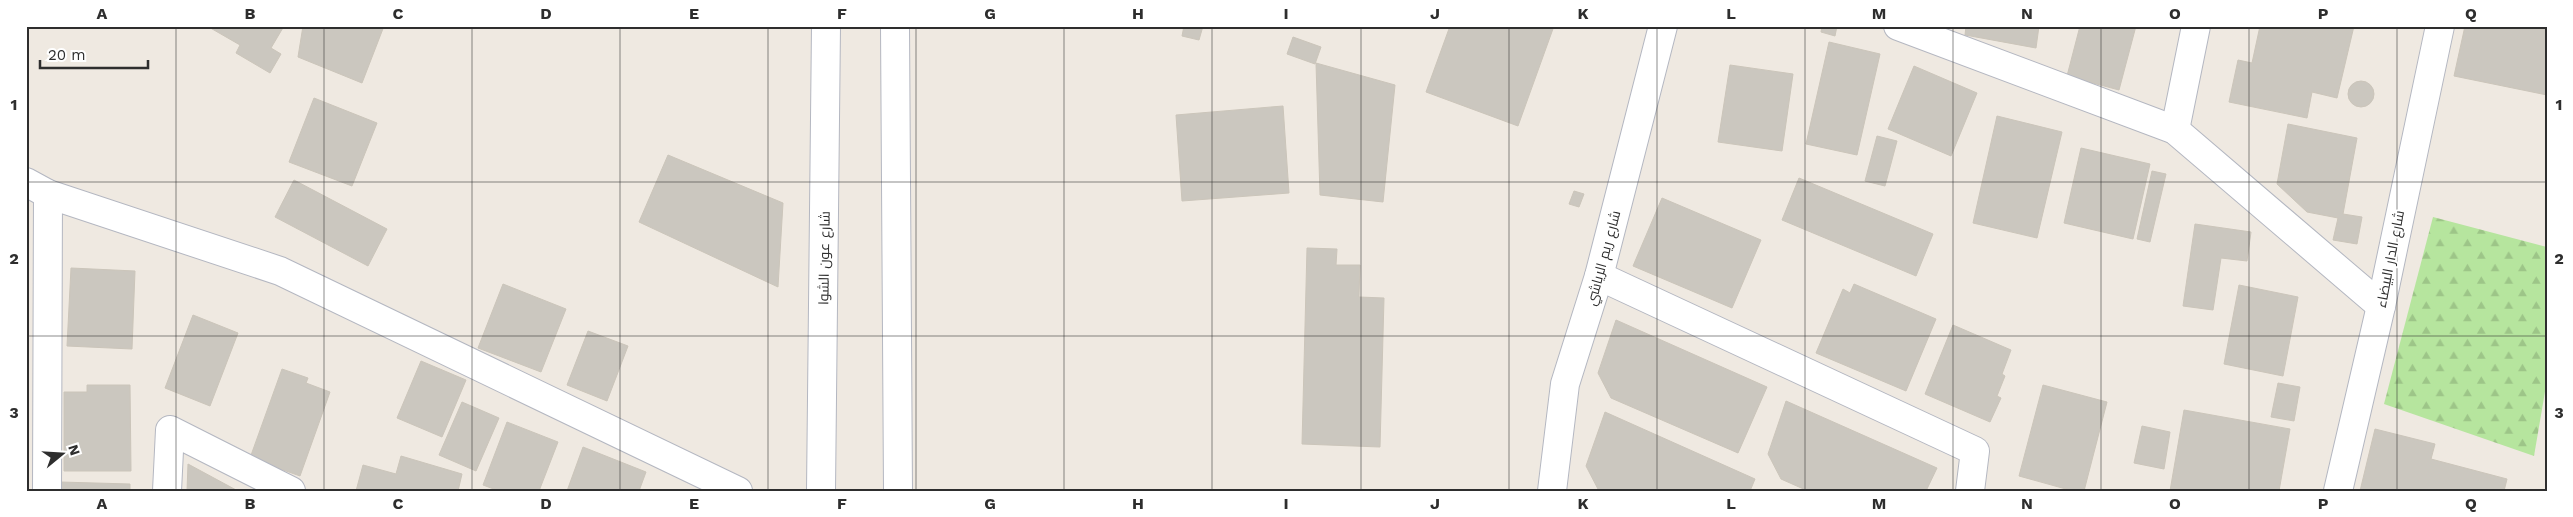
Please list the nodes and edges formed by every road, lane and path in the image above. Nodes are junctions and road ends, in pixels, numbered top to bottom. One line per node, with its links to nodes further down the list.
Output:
1 (826, 26): 15 (street, شارع عون الشوا)
2 (895, 26): 16 (street)
3 (1663, 26): 9 (street, شارع ريم الرياشي)
4 (1898, 26): 7 (street)
5 (2196, 26): 7 (street)
6 (2440, 26): 10 (street, شارع الدار البيضاء)
7 (2175, 130): 10 (street)
8 (37, 188): 11 (street); 14 (street)
9 (1599, 276): 17 (street, شارع ريم الرياشي); 18 (street)
10 (2381, 306): 19 (street, شارع الدار البيضاء)
11 (47, 491)
12 (167, 491): 13 (street)
13 (291, 491)
14 (738, 491)
15 (821, 491)
16 (898, 491)
17 (1552, 491)
18 (1970, 491)
19 (2338, 491)

